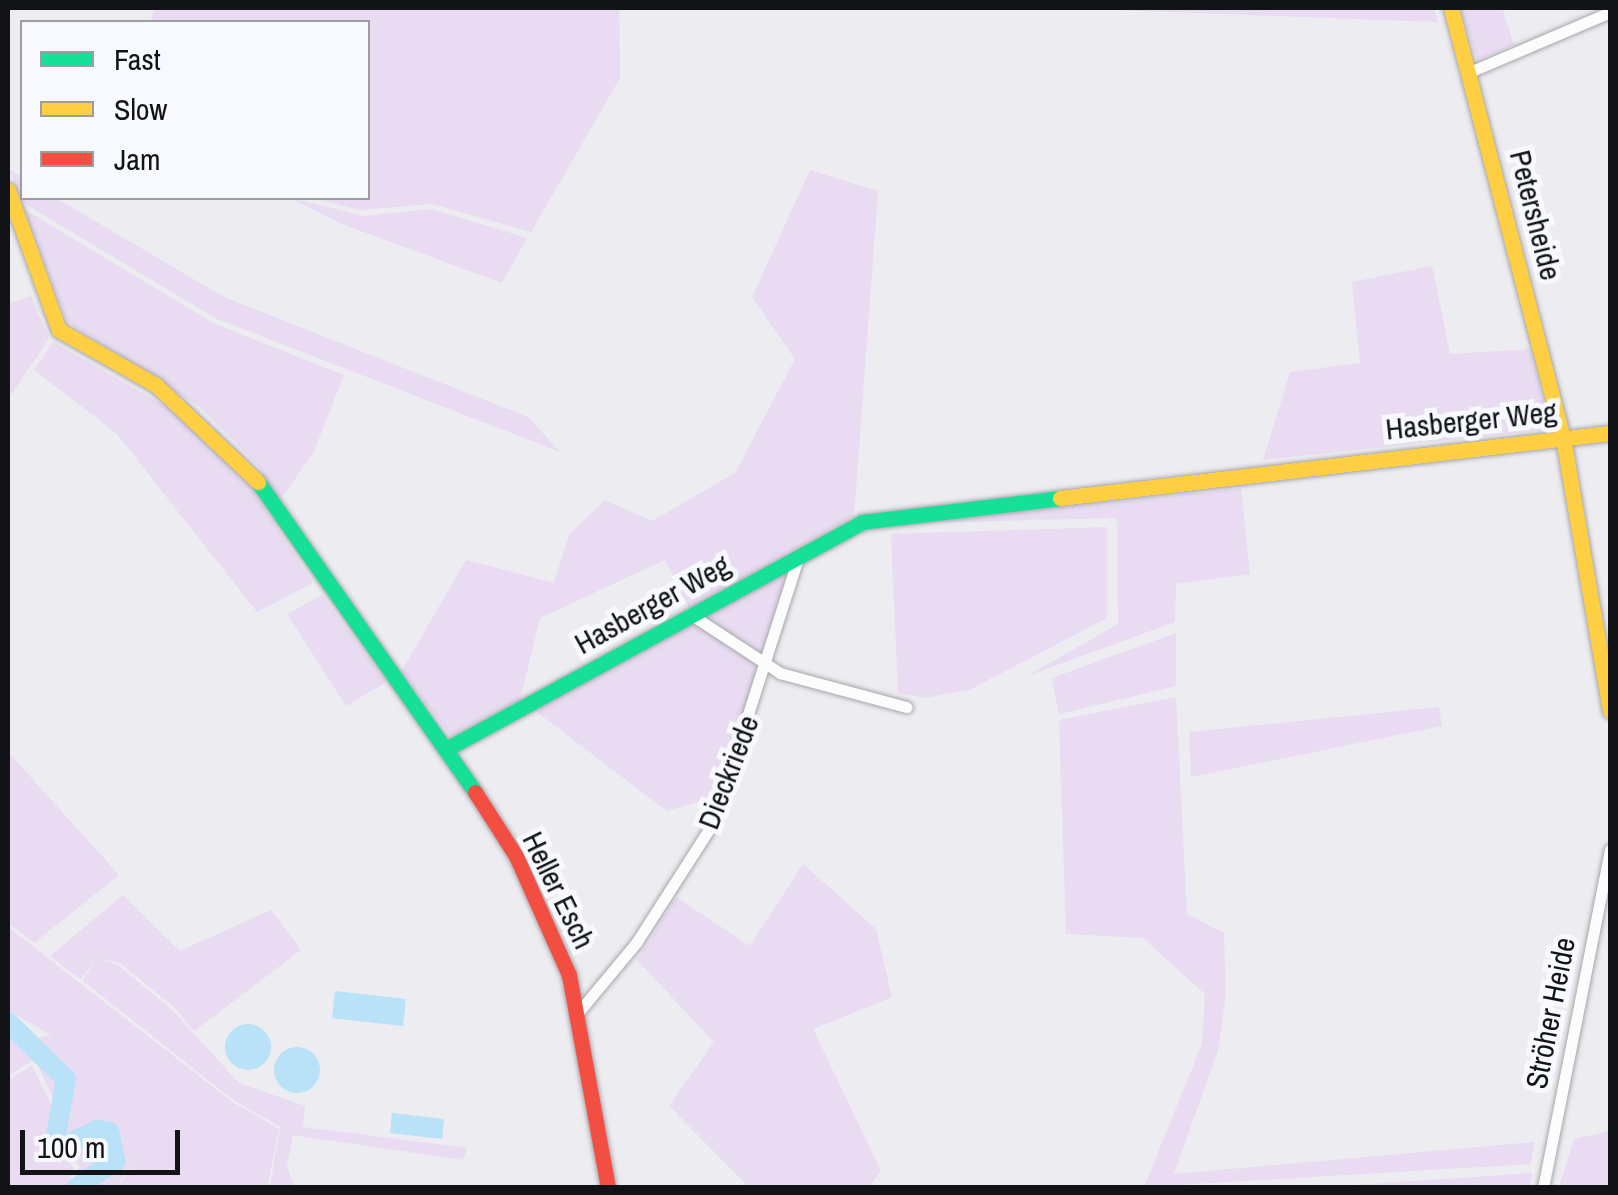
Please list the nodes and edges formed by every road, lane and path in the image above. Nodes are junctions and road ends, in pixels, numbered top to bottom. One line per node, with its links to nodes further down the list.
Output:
1 (1451, 8): 3 (street, Petersheide)
2 (1610, 12): 3 (street)
3 (1472, 71): 6 (street, Petersheide)
4 (8, 190): 12 (street)
5 (1610, 433): 6 (street, Hasberger Weg)
6 (1563, 438): 7 (street, Hasberger Weg); 11 (street)
7 (799, 555): 8 (street, Hasberger Weg); 9 (street, Dieckriede)
8 (690, 614): 9 (street); 12 (street, Hasberger Weg)
9 (766, 666): 10 (street); 14 (street, Dieckriede)
10 (906, 707)
11 (1610, 711)
12 (448, 748): 14 (street, Heller Esch)
13 (1610, 850): 16 (street, Ströher Heide)
14 (576, 1015): 15 (street, Heller Esch)
15 (608, 1188)
16 (1543, 1188)

